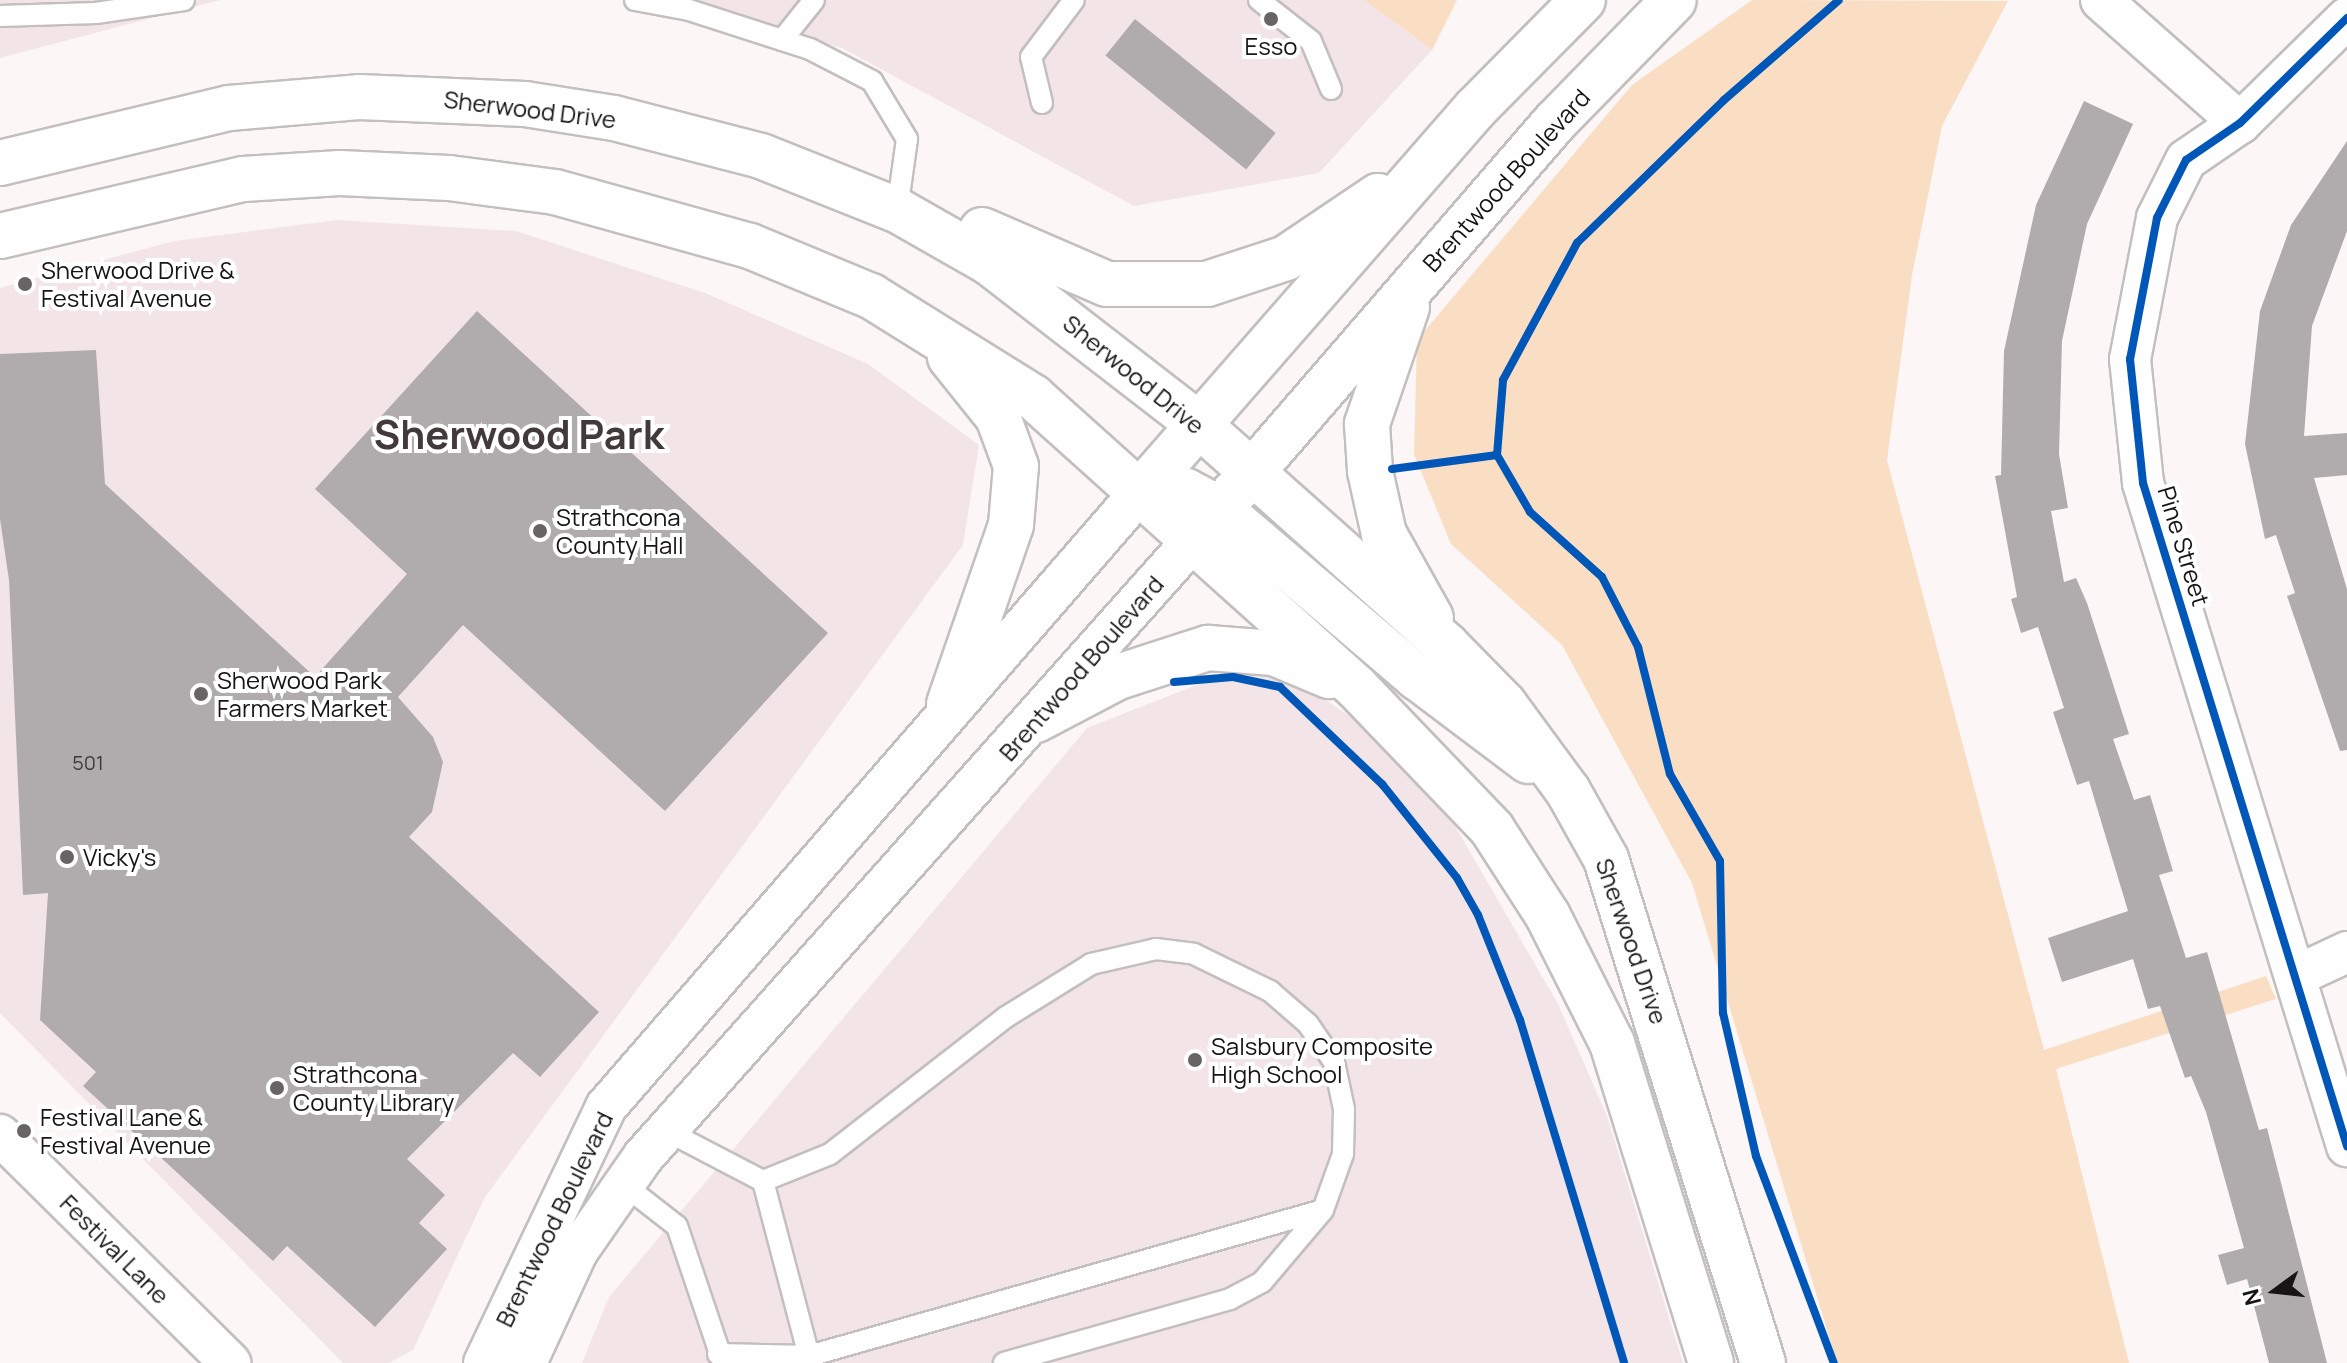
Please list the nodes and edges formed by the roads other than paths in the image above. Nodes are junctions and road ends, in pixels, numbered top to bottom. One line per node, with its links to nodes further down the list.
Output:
1 (184, 0): 10 (lane)
2 (635, 0): 9 (lane)
3 (814, 0): 12 (lane)
4 (1074, 0): 14 (lane)
5 (1259, 0): 13 (lane)
6 (1583, 0): 16 (main road, Brentwood Boulevard)
7 (1674, 0): 20 (main road, Brentwood Boulevard)
8 (2101, 0): 15 (street)
9 (691, 5): 12 (lane)
10 (0, 16)
11 (2347, 18): 15 (street, Pine Street)
12 (782, 40): 18 (lane)
13 (1331, 89)
14 (1042, 103)
15 (2240, 123): 32 (street, Pine Street)
16 (1436, 155): 18 (main road); 22 (main road, Brentwood Boulevard)
17 (0, 163): 18 (main road, Sherwood Drive)
18 (897, 210): 22 (main road, Sherwood Drive)
19 (0, 236): 21 (main road)
20 (1417, 281): 23 (main road, Brentwood Boulevard); 26 (main road)
21 (925, 327): 24 (main road); 28 (main road)
22 (1198, 424): 23 (main road, Sherwood Drive); 24 (main road, Brentwood Boulevard)
23 (1251, 476): 25 (main road, Brentwood Boulevard); 26 (main road, Sherwood Drive)
24 (1142, 490): 25 (main road); 28 (street, Brentwood Boulevard)
25 (1208, 524): 27 (main road); 29 (street, Brentwood Boulevard); 30 (main road)
26 (1446, 645): 30 (main road, Sherwood Drive)
27 (1357, 688): 29 (main road); 45 (main road)
28 (949, 704): 42 (street, Brentwood Boulevard)
29 (1036, 720): 33 (street, Brentwood Boulevard)
30 (1568, 791): 46 (main road, Sherwood Drive)
31 (2347, 952): 32 (street)
32 (2298, 975): 35 (street, Pine Street)
33 (665, 1130): 36 (lane); 37 (street, Brentwood Boulevard)
34 (0, 1135): 41 (street, Festival Lane)
35 (2347, 1146)
36 (763, 1181): 38 (lane); 39 (lane)
37 (623, 1184): 40 (lane); 43 (street, Brentwood Boulevard)
38 (1323, 1210): 39 (lane); 44 (lane)
39 (809, 1356): 40 (lane)
40 (720, 1358)
41 (230, 1363)
42 (484, 1363)
43 (526, 1363)
44 (1004, 1363)
45 (1711, 1363)
46 (1763, 1363)

